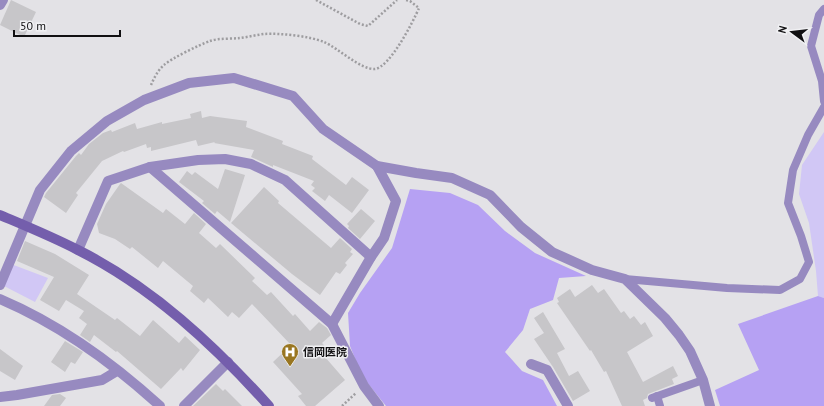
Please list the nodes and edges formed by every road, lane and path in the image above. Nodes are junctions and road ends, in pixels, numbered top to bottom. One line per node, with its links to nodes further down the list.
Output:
1 (3, 0): 5 (street)
2 (316, 0): 3 (path)
3 (397, 0)
4 (406, 0): 7 (path)
5 (0, 6)
6 (824, 10): 8 (lane)
7 (144, 100): 10 (street); 13 (street)
8 (824, 101)
9 (824, 108): 16 (lane)
10 (377, 166): 15 (street); 16 (street)
11 (150, 167): 14 (street); 15 (street); 19 (street)
12 (0, 216): 13 (street)
13 (26, 226): 14 (street); 17 (street)
14 (78, 250): 20 (street)
15 (371, 257): 19 (street)
16 (625, 279): 23 (street)
17 (0, 285)
18 (0, 299): 22 (street)
19 (332, 324): 24 (street)
20 (228, 362): 27 (street); 28 (street)
21 (531, 364): 31 (street)
22 (117, 371): 25 (street); 26 (street)
23 (703, 380): 32 (lane); 33 (street)
24 (364, 386): 29 (path); 30 (street)
25 (0, 397)
26 (160, 406)
27 (184, 406)
28 (269, 406)
29 (342, 406)
30 (379, 406)
31 (568, 406)
32 (660, 406)
33 (710, 406)

